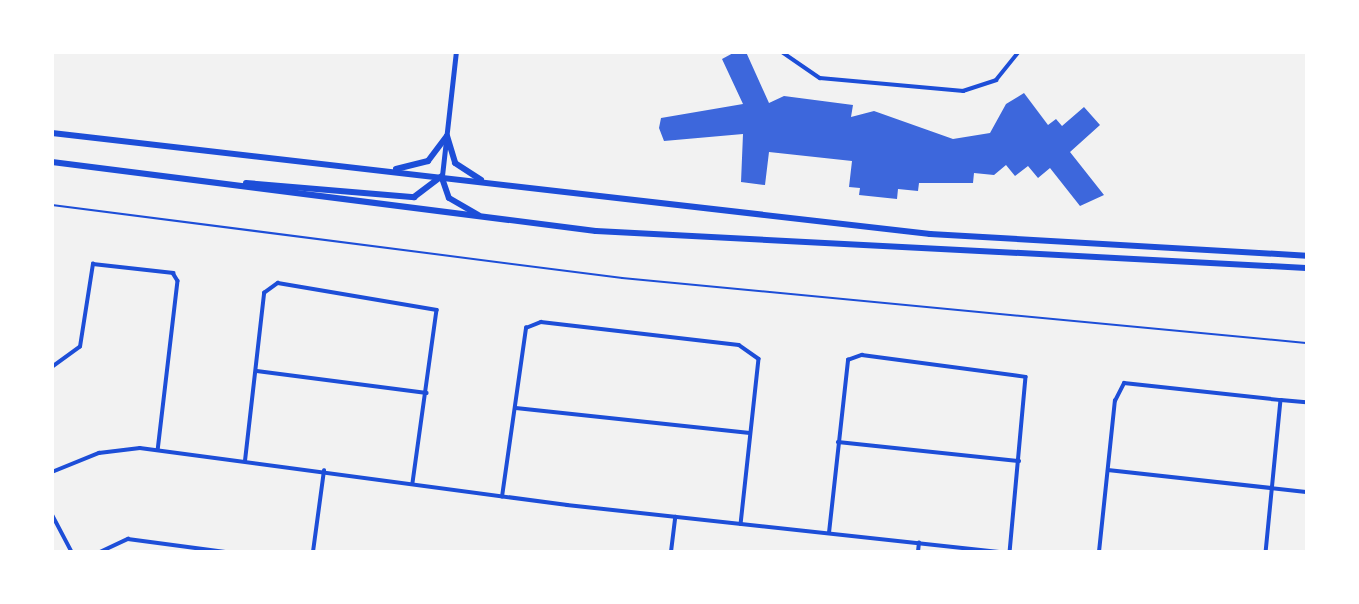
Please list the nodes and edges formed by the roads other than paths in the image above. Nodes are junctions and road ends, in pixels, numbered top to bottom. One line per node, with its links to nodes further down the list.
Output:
1 (456, 52): 5 (street)
2 (782, 52): 3 (street)
3 (1019, 52)
4 (52, 133): 7 (highway)
5 (447, 136): 7 (highway); 8 (street); 9 (highway)
6 (52, 162): 10 (highway)
7 (389, 170): 8 (highway)
8 (442, 176): 9 (highway); 10 (highway); 11 (highway)
9 (486, 182): 12 (highway)
10 (226, 184): 11 (highway)
11 (485, 218): 13 (highway)
12 (1307, 256)
13 (1307, 268)
14 (52, 367): 22 (street)
15 (257, 371): 16 (street); 16 (street); 23 (street)
16 (427, 393): 28 (street)
17 (1281, 400): 18 (street); 25 (street); 29 (street)
18 (1307, 402)
19 (516, 408): 20 (street); 20 (street); 31 (street)
20 (750, 433): 34 (street)
21 (838, 443): 24 (street); 24 (street); 35 (street)
22 (158, 450): 23 (street); 27 (street)
23 (245, 461): 26 (street)
24 (1018, 461): 44 (street)
25 (1108, 470): 29 (street); 45 (street)
26 (324, 471): 28 (street); 40 (street)
27 (52, 472)
28 (413, 483): 31 (street)
29 (1273, 488): 30 (street); 46 (street)
30 (1307, 492)
31 (502, 497): 33 (street)
32 (52, 514): 37 (street)
33 (675, 517): 34 (street); 41 (street)
34 (741, 524): 35 (street)
35 (829, 533): 36 (street)
36 (919, 543): 42 (street); 43 (street)
37 (72, 551)
38 (100, 551): 39 (street)
39 (225, 551)
40 (313, 551)
41 (671, 551)
42 (918, 551)
43 (1003, 551)
44 (1010, 551)
45 (1099, 551)
46 (1266, 551)

